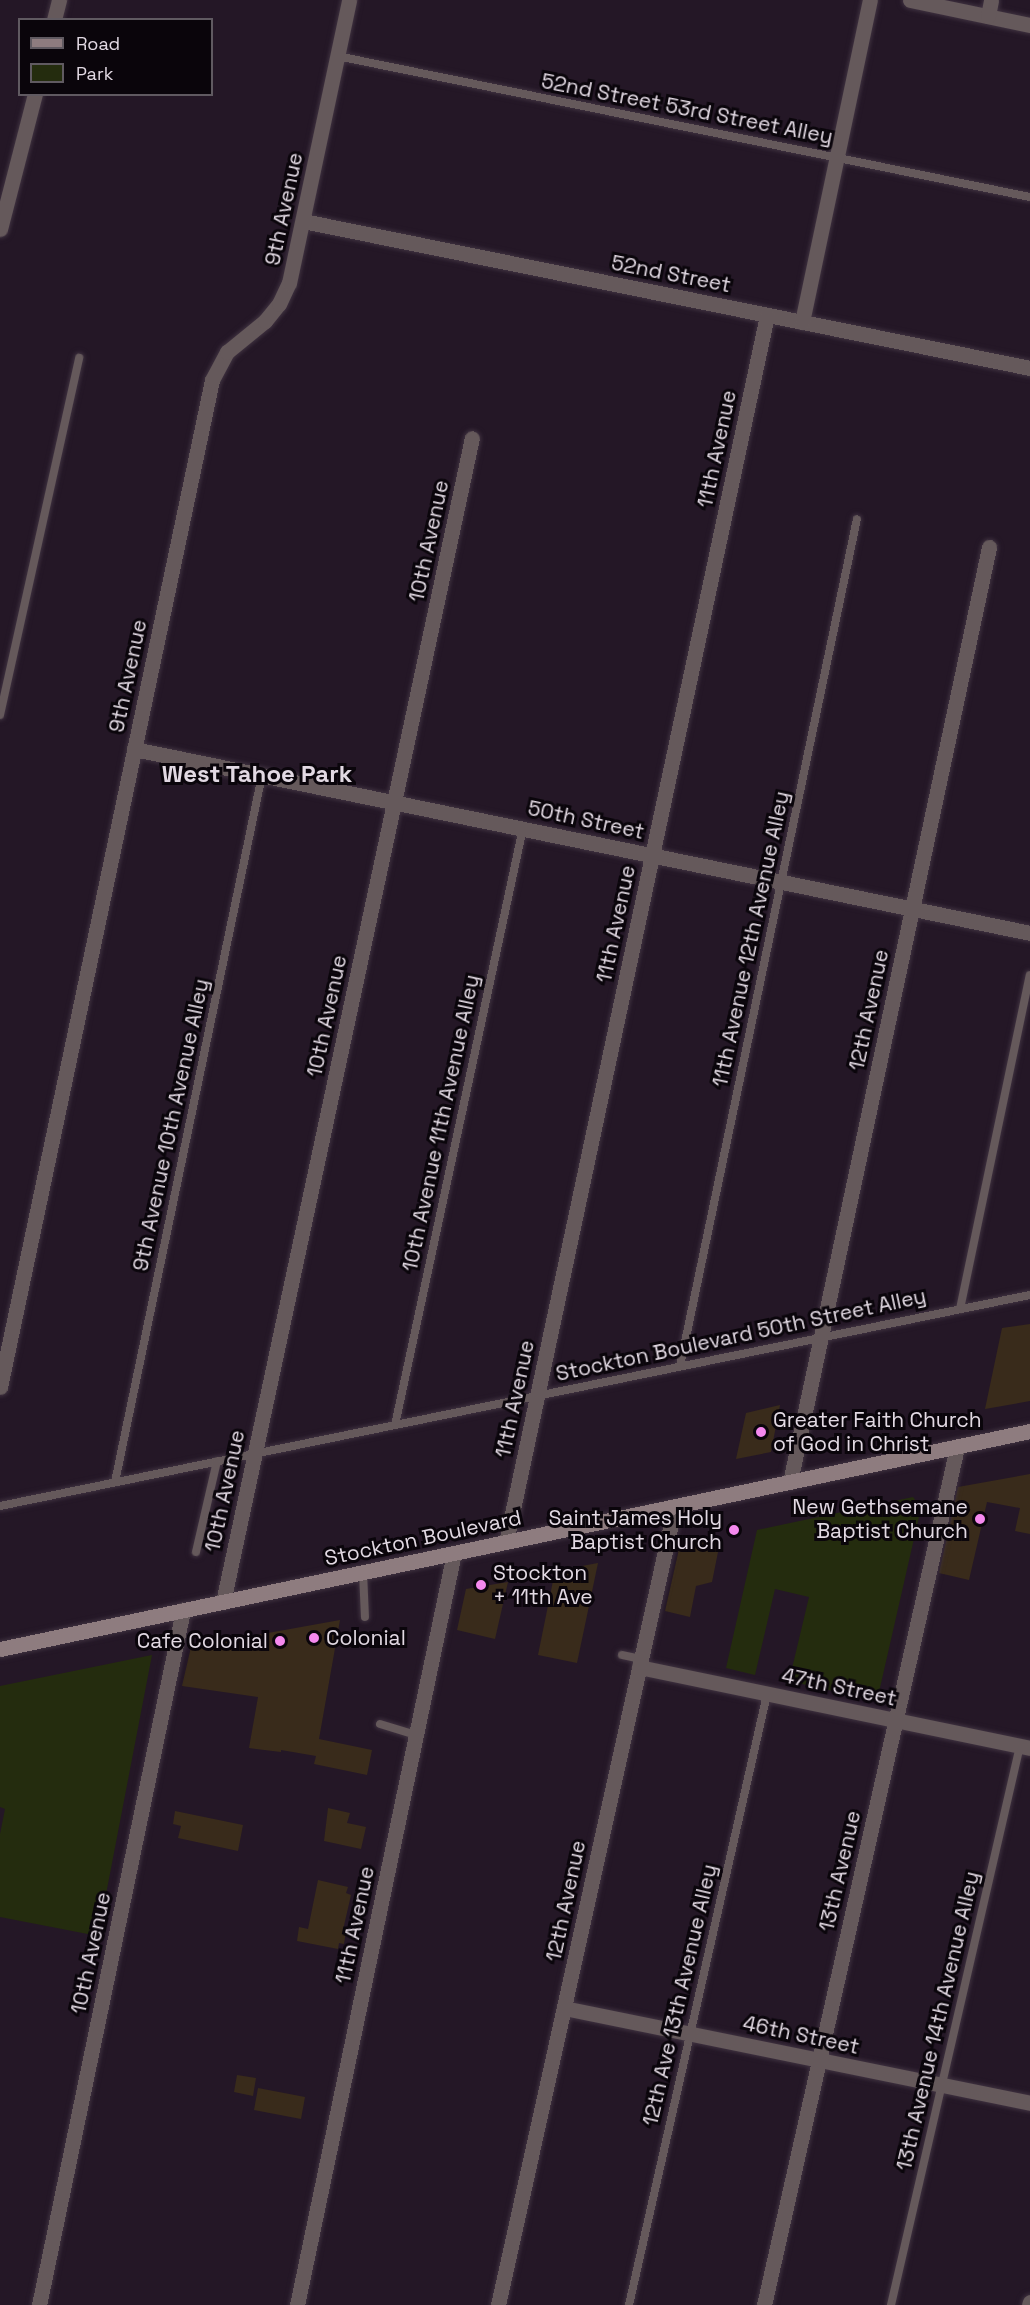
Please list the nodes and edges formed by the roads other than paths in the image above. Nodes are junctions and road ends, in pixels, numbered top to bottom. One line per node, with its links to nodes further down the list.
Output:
1 (59, 0): 7 (street)
2 (349, 0): 9 (street, 9th Avenue)
3 (870, 0): 11 (street)
4 (910, 0): 6 (street)
5 (991, 0): 6 (street)
6 (988, 16): 8 (street)
7 (54, 18)
8 (1030, 25)
9 (337, 56): 11 (lane, 52nd Street 53rd Street Alley); 13 (street, 9th Avenue)
10 (33, 96): 14 (street)
11 (837, 157): 12 (lane, 52nd Street 53rd Street Alley); 16 (street)
12 (1030, 197)
13 (303, 221): 15 (street, 52nd Street); 23 (street, 9th Avenue)
14 (0, 229)
15 (767, 315): 16 (street, 52nd Street); 27 (street, 11th Avenue)
16 (802, 322): 18 (street, 52nd Street)
17 (79, 357): 22 (lane)
18 (1030, 368)
19 (472, 438): 25 (street, 10th Avenue)
20 (857, 519): 28 (lane, 11th Avenue 12th Avenue Alley)
21 (989, 547): 29 (street, 12th Avenue)
22 (0, 715)
23 (134, 748): 24 (street, 50th Street); 36 (street, 9th Avenue)
24 (262, 775): 25 (street, 50th Street); 43 (lane, 9th Avenue 10th Avenue Alley)
25 (394, 802): 26 (street, 50th Street); 41 (street, 10th Avenue)
26 (523, 828): 27 (street, 50th Street); 38 (lane, 10th Avenue 11th Avenue Alley)
27 (652, 855): 28 (street, 50th Street); 37 (street, 11th Avenue)
28 (781, 882): 29 (street, 50th Street); 35 (lane, 11th Avenue 12th Avenue Alley)
29 (912, 908): 30 (street, 50th Street); 34 (street, 12th Avenue)
30 (1030, 933)
31 (1030, 975): 33 (lane)
32 (1030, 1294): 33 (lane, Stockton Boulevard 50th Street Alley)
33 (960, 1309): 34 (lane, Stockton Boulevard 50th Street Alley)
34 (821, 1337): 35 (lane, Stockton Boulevard 50th Street Alley); 44 (street, 12th Avenue)
35 (680, 1366): 37 (lane, Stockton Boulevard 50th Street Alley)
36 (0, 1387)
37 (538, 1395): 38 (lane, Stockton Boulevard 50th Street Alley); 47 (street, 11th Avenue)
38 (395, 1425): 41 (lane, Stockton Boulevard 50th Street Alley)
39 (1030, 1431): 40 (main road, Stockton Boulevard)
40 (957, 1447): 44 (main road, Stockton Boulevard); 58 (street, 13th Avenue)
41 (255, 1453): 42 (lane, Stockton Boulevard 50th Street Alley); 51 (street, 10th Avenue)
42 (217, 1461): 43 (lane, Stockton Boulevard 50th Street Alley); 48 (lane)
43 (115, 1482): 45 (lane, Stockton Boulevard 50th Street Alley)
44 (790, 1482): 46 (main road, Stockton Boulevard)
45 (0, 1506)
46 (675, 1506): 47 (main road, Stockton Boulevard); 56 (street, 12th Avenue)
47 (506, 1542): 49 (main road, Stockton Boulevard)
48 (196, 1552)
49 (454, 1553): 50 (main road, Stockton Boulevard); 60 (street, 11th Avenue)
50 (363, 1572): 51 (main road, Stockton Boulevard); 53 (lane)
51 (223, 1602): 52 (main road, Stockton Boulevard)
52 (183, 1610): 54 (main road, Stockton Boulevard); 67 (street, 10th Avenue)
53 (366, 1617)
54 (0, 1649)
55 (622, 1654): 56 (lane)
56 (640, 1663): 57 (street, 47th Street); 62 (street, 12th Avenue)
57 (766, 1694): 58 (street, 47th Street); 63 (lane, 12th Ave 13th Avenue Alley)
58 (896, 1720): 61 (street, 47th Street); 64 (street, 13th Avenue)
59 (380, 1724): 60 (lane)
60 (416, 1735): 68 (street, 11th Avenue)
61 (1025, 1747): 65 (lane, 13th Avenue 14th Avenue Alley)
62 (564, 2008): 63 (street, 46th Street); 69 (street, 12th Avenue)
63 (690, 2034): 64 (street, 46th Street); 70 (lane, 12th Ave 13th Avenue Alley)
64 (819, 2060): 65 (street, 46th Street); 71 (street, 13th Avenue)
65 (942, 2085): 66 (street, 46th Street); 72 (lane, 13th Avenue 14th Avenue Alley)
66 (1030, 2103)
67 (39, 2305)
68 (297, 2305)
69 (498, 2305)
70 (629, 2305)
71 (764, 2305)
72 (891, 2305)

